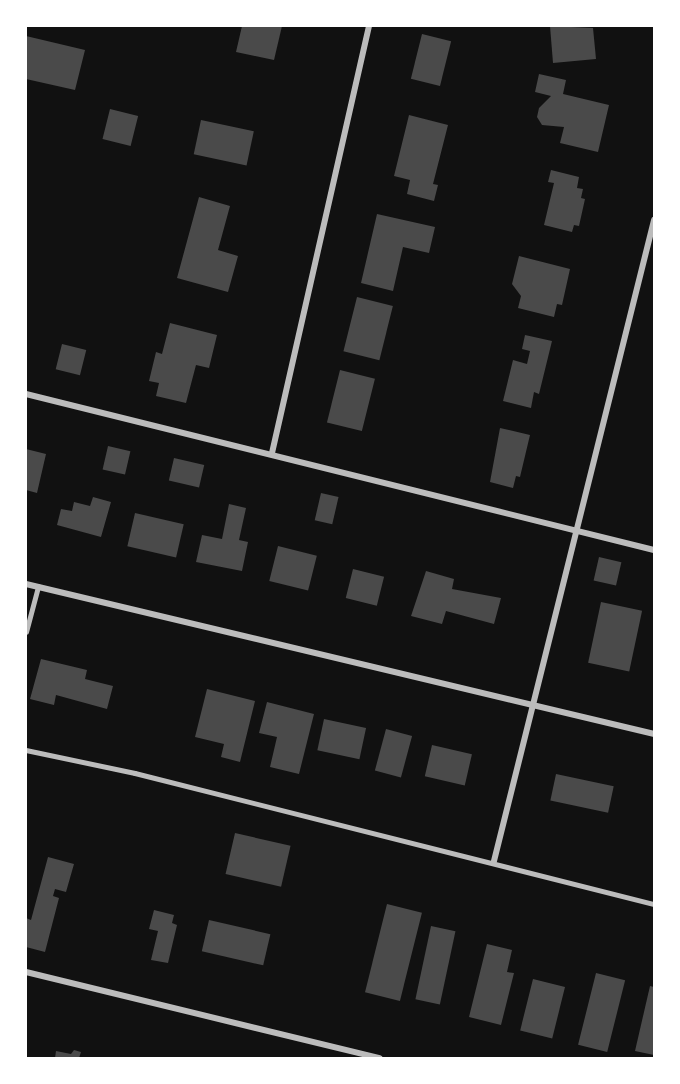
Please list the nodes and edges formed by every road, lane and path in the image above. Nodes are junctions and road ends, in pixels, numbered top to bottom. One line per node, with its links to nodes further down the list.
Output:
1 (369, 26): 4 (street)
2 (654, 220): 5 (street)
3 (26, 394): 4 (street)
4 (272, 453): 5 (street)
5 (578, 532): 6 (street); 10 (street)
6 (654, 550)
7 (26, 584): 8 (street)
8 (38, 587): 9 (lane); 10 (street)
9 (26, 632)
10 (536, 706): 11 (street); 13 (street)
11 (654, 734)
12 (26, 750): 13 (lane)
13 (494, 861): 14 (lane)
14 (654, 904)
15 (26, 972): 16 (street)
16 (380, 1059)

